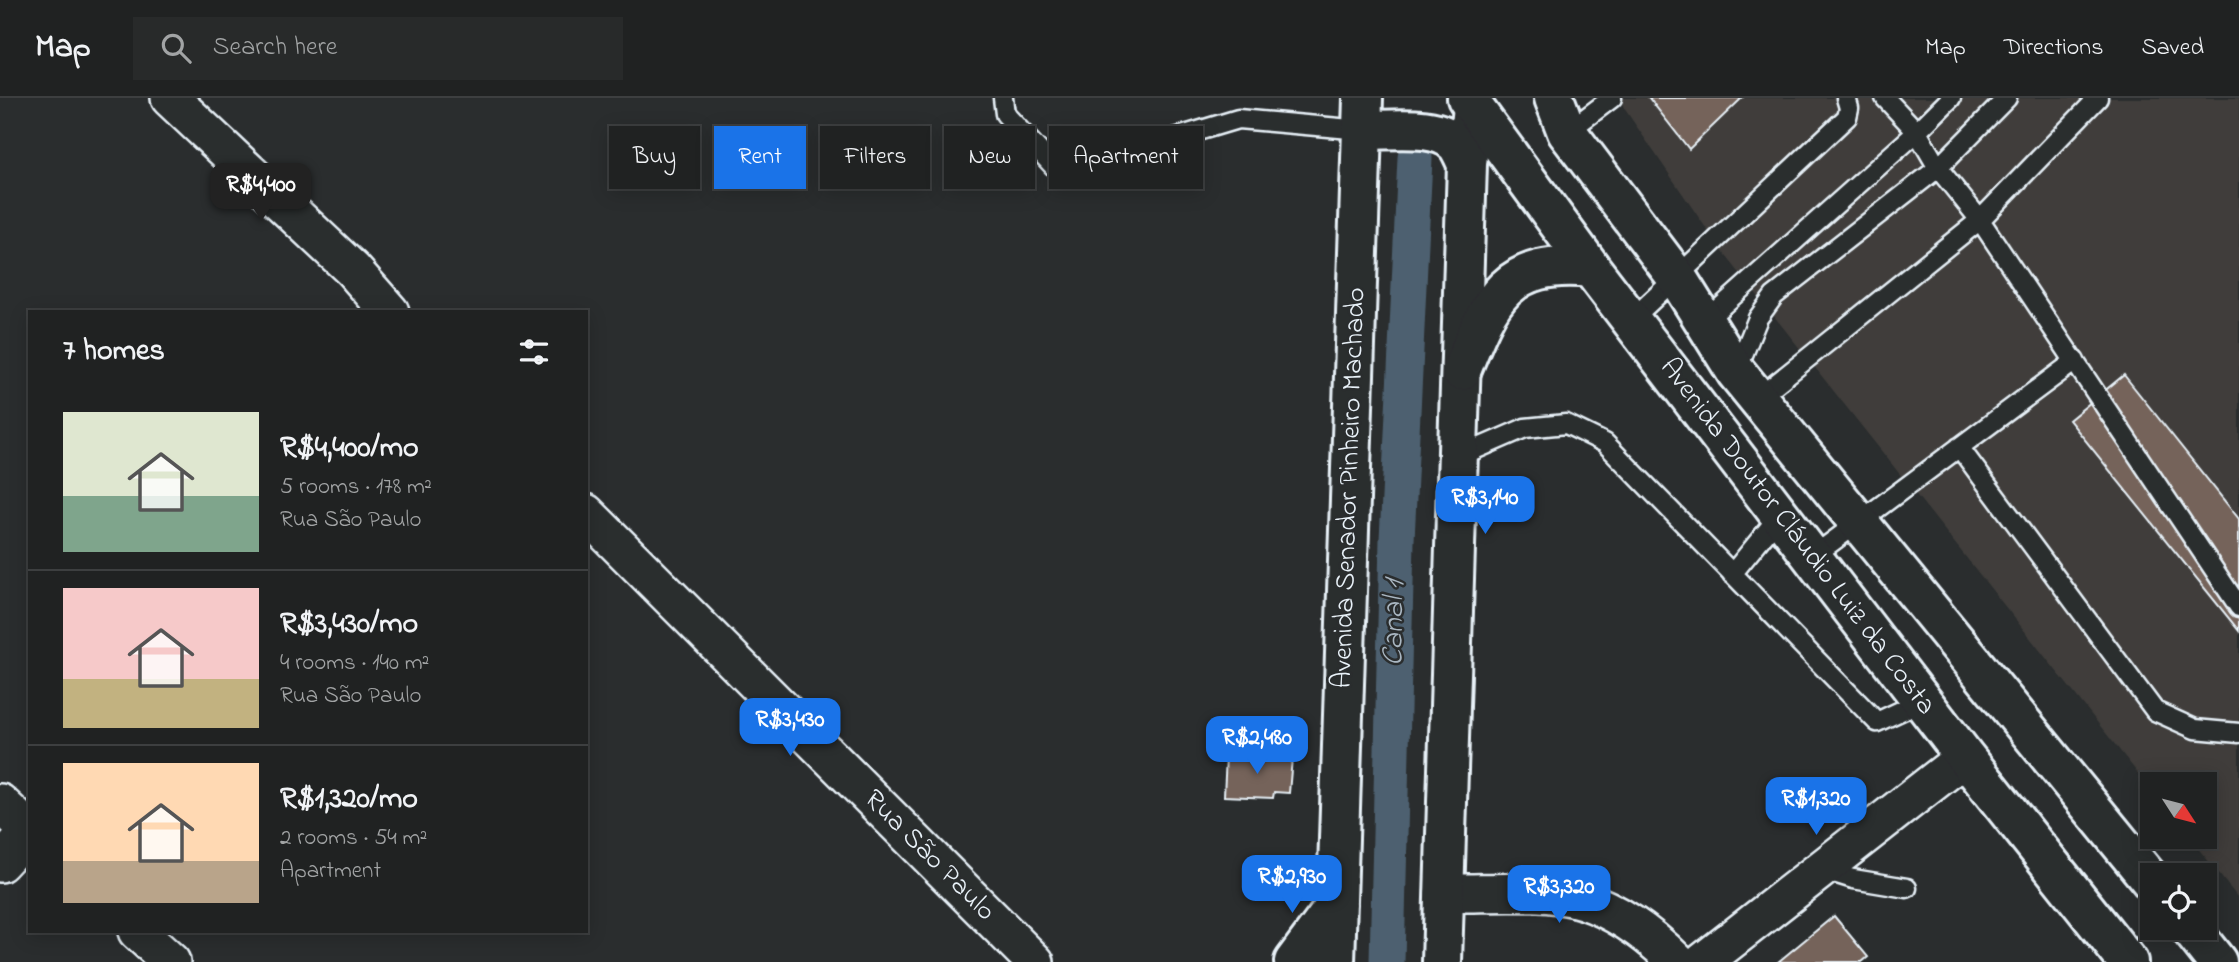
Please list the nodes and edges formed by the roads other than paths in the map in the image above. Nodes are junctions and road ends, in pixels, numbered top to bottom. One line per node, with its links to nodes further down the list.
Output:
1 (170, 98): 18 (street)
2 (1003, 98): 10 (lane)
3 (1612, 98): 11 (lane)
4 (1846, 98): 17 (lane)
5 (1885, 98): 12 (lane)
6 (1951, 98): 12 (lane)
7 (2007, 98): 14 (lane)
8 (2098, 98): 15 (lane)
9 (1471, 101): 13 (main road); 16 (main road, Avenida Doutor Cláudio Luiz da Costa)
10 (1362, 114): 13 (main road); 43 (main road, Avenida Senador Pinheiro Machado)
11 (1560, 115): 17 (main road, Avenida Doutor Cláudio Luiz da Costa)
12 (1917, 132): 14 (lane); 20 (lane)
13 (1467, 164): 22 (main road)
14 (1938, 168): 15 (lane); 23 (lane)
15 (1980, 220): 21 (lane); 23 (lane)
16 (1591, 268): 19 (main road, Avenida Doutor Cláudio Luiz da Costa); 22 (main road)
17 (1678, 279): 19 (lane); 20 (main road, Avenida Doutor Cláudio Luiz da Costa)
18 (388, 310)
19 (1631, 320): 26 (main road, Avenida Doutor Cláudio Luiz da Costa)
20 (1704, 322): 23 (main road, Avenida Doutor Cláudio Luiz da Costa)
21 (2075, 361): 24 (lane); 31 (lane)
22 (1461, 371): 25 (main road)
23 (1747, 385): 28 (main road, Avenida Doutor Cláudio Luiz da Costa)
24 (1959, 447): 28 (lane); 33 (lane)
25 (1458, 457): 30 (lane); 42 (main road)
26 (1780, 514): 29 (main road, Avenida Doutor Cláudio Luiz da Costa); 30 (lane)
27 (588, 515): 47 (street, Rua São Paulo)
28 (1858, 523): 29 (lane); 39 (main road, Avenida Doutor Cláudio Luiz da Costa)
29 (1812, 557): 32 (main road, Avenida Doutor Cláudio Luiz da Costa)
30 (1732, 574): 32 (lane)
31 (2239, 607)
32 (1922, 701): 34 (main road, Avenida Doutor Cláudio Luiz da Costa)
33 (2239, 733)
34 (1965, 757): 40 (street); 53 (main road, Avenida Doutor Cláudio Luiz da Costa)
35 (0, 803): 36 (street)
36 (28, 829)
37 (28, 833): 38 (street)
38 (0, 863)
39 (2140, 867)
40 (1821, 869): 41 (lane); 52 (street)
41 (1907, 888)
42 (1444, 893): 50 (main road); 51 (street)
43 (1337, 904): 48 (main road); 49 (main road, Avenida Senador Pinheiro Machado)
44 (139, 933): 46 (street)
45 (2200, 940): 54 (main road)
46 (171, 962)
47 (1035, 962)
48 (1294, 962)
49 (1335, 962)
50 (1442, 962)
51 (1677, 962)
52 (1703, 962)
53 (2128, 962)
54 (2217, 962)

